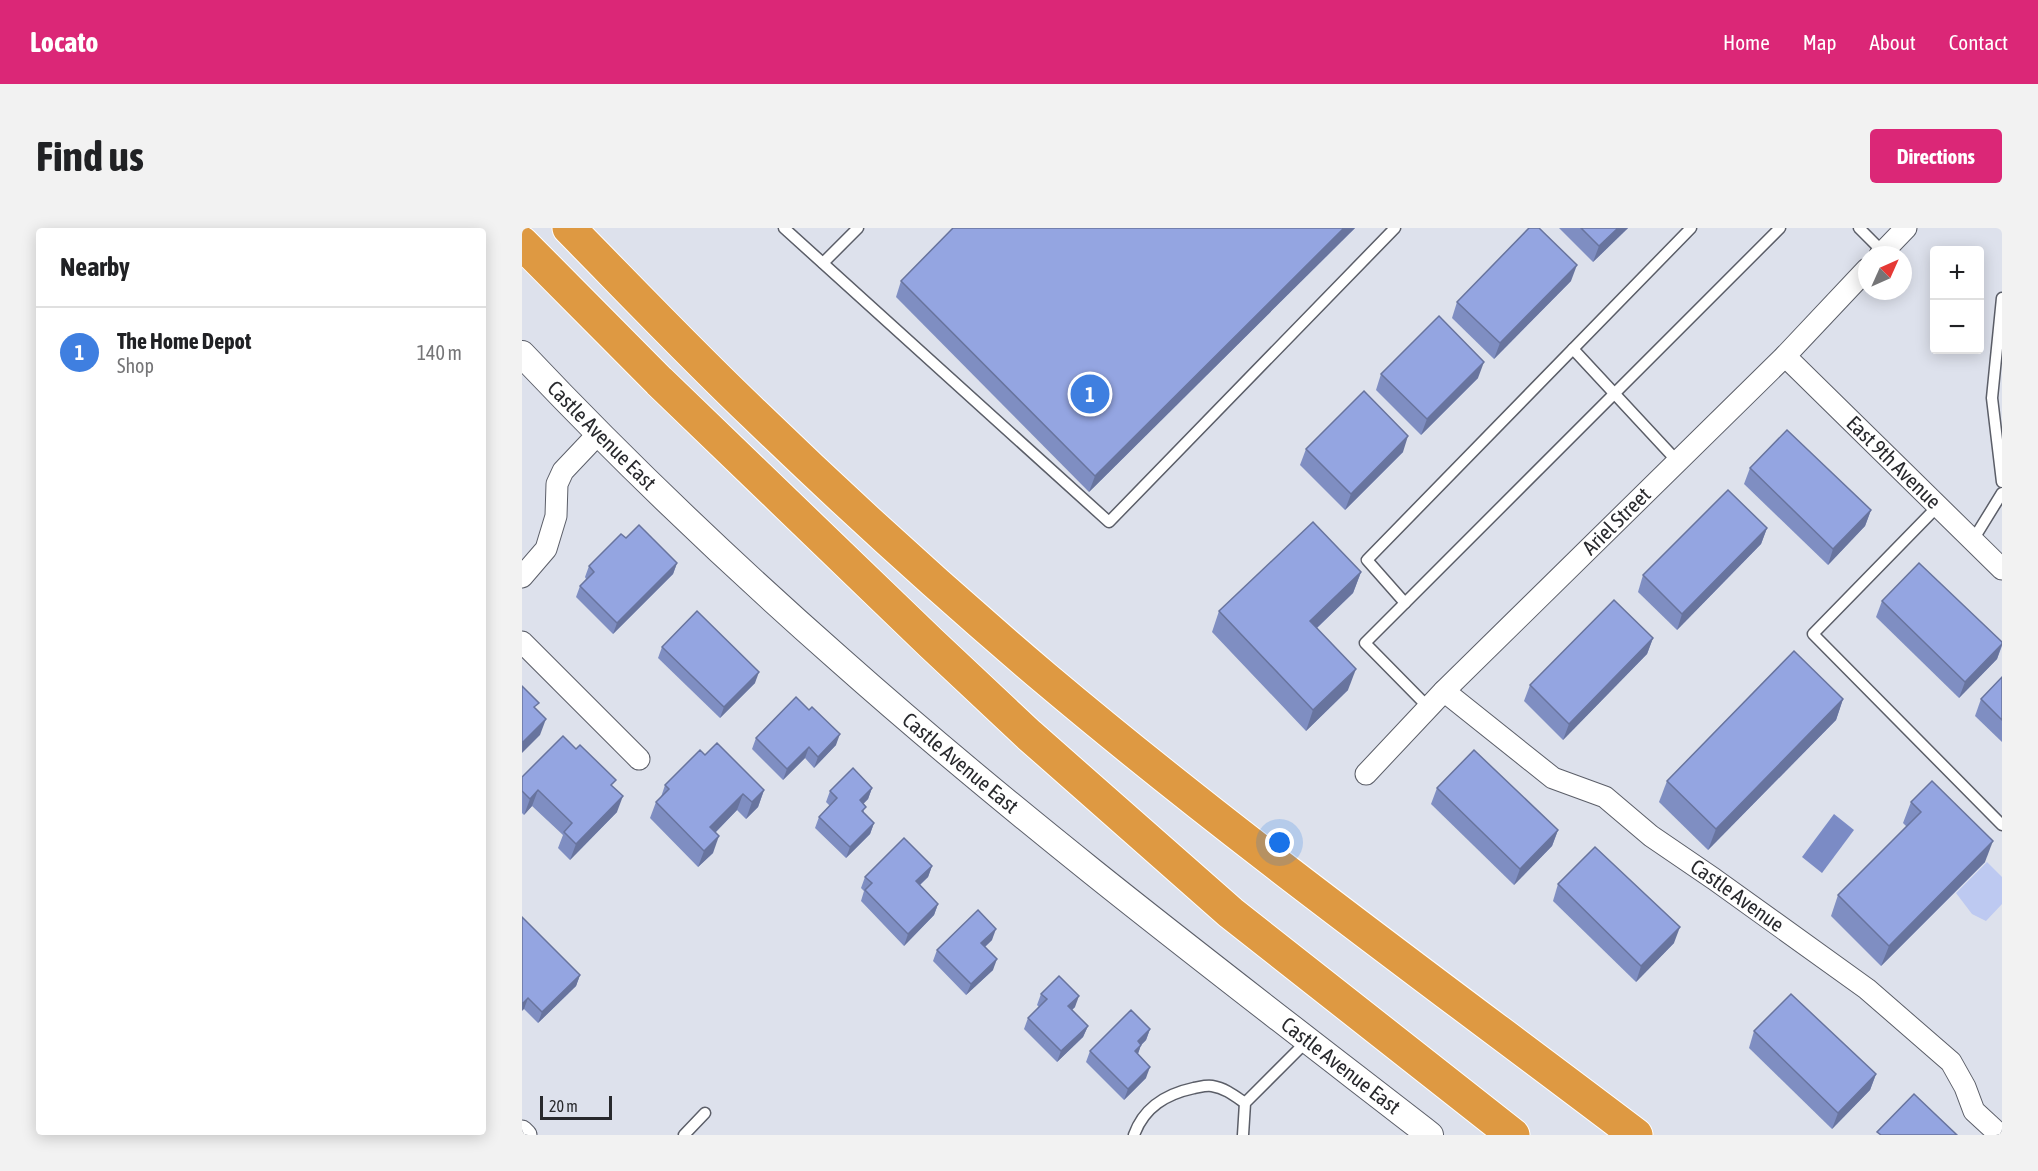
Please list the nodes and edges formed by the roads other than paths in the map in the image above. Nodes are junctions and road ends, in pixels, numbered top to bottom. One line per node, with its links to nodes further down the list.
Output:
1 (569, 228): 44 (highway)
2 (784, 228): 12 (lane)
3 (858, 228): 12 (lane)
4 (1395, 228): 12 (lane)
5 (1691, 228): 15 (lane)
6 (1780, 228): 18 (lane)
7 (1859, 228): 10 (lane)
8 (1906, 228): 11 (street)
9 (522, 243): 43 (highway)
10 (1874, 246)
11 (1889, 246)
12 (823, 263)
13 (1858, 279): 17 (street, Ariel Street)
14 (2002, 298): 21 (lane)
15 (1573, 349): 18 (lane); 27 (lane)
16 (522, 354): 19 (street, Castle Avenue East)
17 (1785, 356): 20 (street, Ariel Street); 23 (street, East 9th Avenue)
18 (1615, 393): 20 (lane); 27 (lane)
19 (598, 434): 26 (street); 34 (street, Castle Avenue East)
20 (1678, 462): 29 (street, Ariel Street)
21 (2002, 482)
22 (2002, 493): 24 (lane)
23 (1938, 506): 24 (street, East 9th Avenue); 33 (lane)
24 (1973, 540): 25 (street, East 9th Avenue)
25 (2002, 569)
26 (522, 577)
27 (1405, 603): 30 (lane)
28 (522, 642): 31 (street)
29 (1444, 691): 30 (street, Ariel Street); 45 (street, Castle Avenue)
30 (1428, 708): 32 (street, Ariel Street)
31 (639, 759)
32 (1366, 774)
33 (2002, 825)
34 (1308, 1040): 35 (lane); 42 (street, Castle Avenue East)
35 (1245, 1103): 40 (lane); 41 (lane)
36 (705, 1113): 39 (lane)
37 (522, 1131): 38 (street)
38 (526, 1135)
39 (684, 1135)
40 (1134, 1135)
41 (1243, 1135)
42 (1430, 1135)
43 (1513, 1135)
44 (1636, 1135)
45 (2000, 1135)

